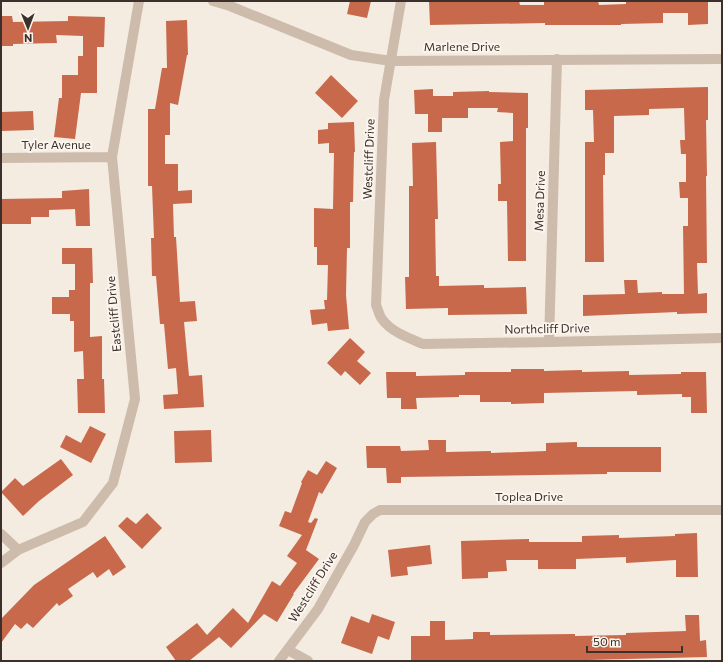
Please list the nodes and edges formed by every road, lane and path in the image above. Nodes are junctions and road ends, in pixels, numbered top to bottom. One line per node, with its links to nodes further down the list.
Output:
1 (139, 1): 8 (street, Eastcliff Drive)
2 (212, 1): 6 (street, Marlene Drive)
3 (401, 1): 6 (street, Westcliff Drive)
4 (722, 59): 5 (street, Marlene Drive)
5 (557, 60): 6 (street, Marlene Drive); 11 (street, Mesa Drive)
6 (391, 61): 9 (street, Westcliff Drive)
7 (1, 158): 8 (street, Tyler Avenue)
8 (112, 158): 15 (street, Eastcliff Drive)
9 (381, 318): 11 (street, Northcliff Drive)
10 (722, 338): 11 (street, Northcliff Drive)
11 (549, 342)
12 (722, 510): 14 (street, Toplea Drive)
13 (1, 534): 15 (street)
14 (354, 544): 17 (street, Westcliff Drive)
15 (18, 550): 16 (street, Eastcliff Drive)
16 (1, 563)
17 (288, 650): 18 (street, Westcliff Drive); 19 (street)
18 (279, 661)
19 (308, 661)

